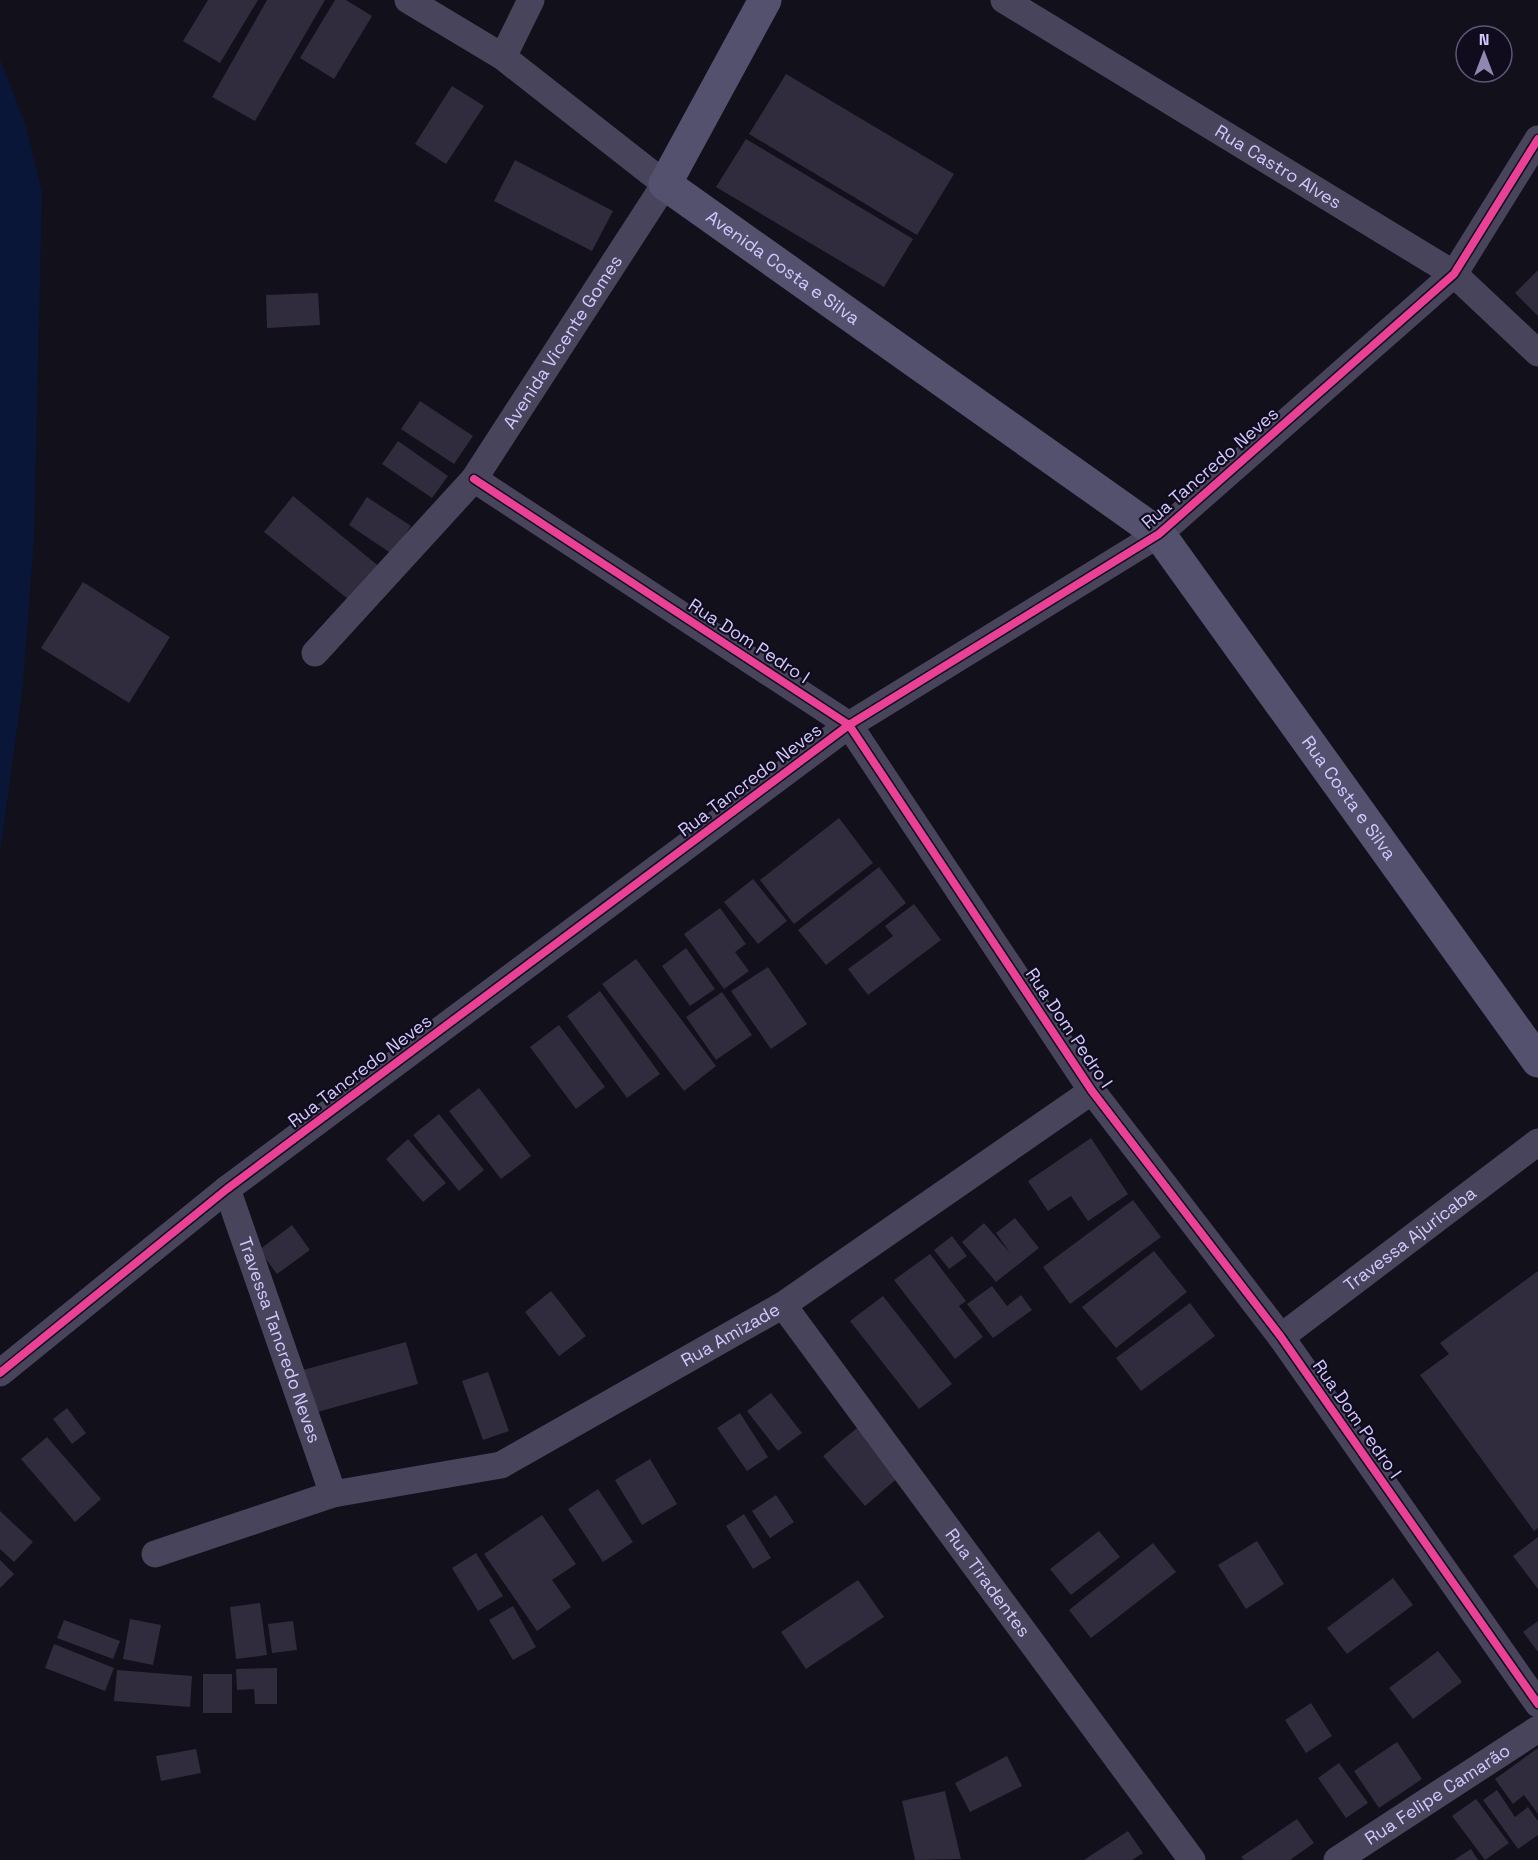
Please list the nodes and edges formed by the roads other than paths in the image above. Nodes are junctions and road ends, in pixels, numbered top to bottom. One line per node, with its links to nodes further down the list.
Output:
1 (408, 0): 5 (street, Avenida Costa e Silva)
2 (531, 0): 5 (street)
3 (765, 0): 7 (street, Avenida Vicente Gomes)
4 (1004, 0): 8 (street, Rua Castro Alves)
5 (503, 57): 7 (street, Avenida Costa e Silva)
6 (1538, 139): 8 (street, Rua Tancredo Neves)
7 (665, 184): 10 (street, Avenida Vicente Gomes); 11 (street, Avenida Costa e Silva)
8 (1454, 273): 9 (street, Rua Castro Alves); 11 (street, Rua Tancredo Neves)
9 (1538, 352)
10 (474, 479): 12 (street, Avenida Vicente Gomes); 13 (street, Rua Dom Pedro I)
11 (1160, 534): 13 (street, Rua Tancredo Neves); 14 (street, Rua Costa e Silva)
12 (315, 653)
13 (849, 725): 15 (street, Rua Dom Pedro I); 17 (street, Rua Tancredo Neves)
14 (1538, 1060)
15 (1092, 1091): 18 (street, Rua Amizade); 19 (street, Rua Dom Pedro I)
16 (1538, 1142): 19 (street, Travessa Ajuricaba)
17 (227, 1189): 20 (street, Rua Tancredo Neves); 21 (street, Travessa Tancredo Neves)
18 (783, 1305): 21 (street, Rua Amizade); 25 (street, Rua Tiradentes)
19 (1281, 1337): 23 (street, Rua Dom Pedro I)
20 (0, 1373)
21 (333, 1494): 22 (street, Rua Amizade)
22 (155, 1554)
23 (1538, 1704)
24 (1538, 1729): 26 (street, Rua Felipe Camarão)
25 (1192, 1860)
26 (1337, 1860)

